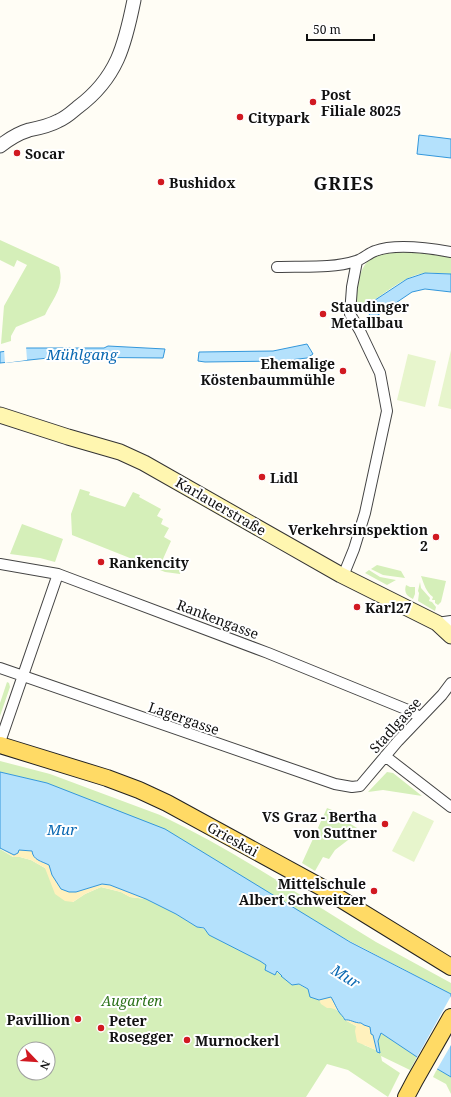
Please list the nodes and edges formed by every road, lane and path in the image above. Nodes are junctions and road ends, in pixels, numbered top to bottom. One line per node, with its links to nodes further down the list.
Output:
1 (134, 0): 2 (street)
2 (0, 146)
3 (451, 252): 4 (street)
4 (356, 261): 5 (street); 9 (street)
5 (277, 267)
6 (0, 415): 9 (main road, Karlauerstraße)
7 (0, 564): 8 (street, Rankengasse)
8 (58, 574): 13 (street); 15 (street, Rankengasse)
9 (343, 576): 10 (main road, Karlauerstraße)
10 (444, 622): 11 (main road, Karlauerstraße)
11 (451, 636)
12 (0, 668): 13 (street, Lagergasse)
13 (24, 676): 16 (street); 19 (street, Lagergasse)
14 (451, 683): 15 (street, Stadlgasse)
15 (420, 717): 18 (street, Stadlgasse)
16 (0, 742)
17 (0, 745): 21 (main road, Grieskai)
18 (385, 756): 19 (street, Stadlgasse); 20 (street)
19 (360, 786)
20 (451, 807)
21 (451, 967)
22 (451, 1017): 23 (main road)
23 (407, 1097)

